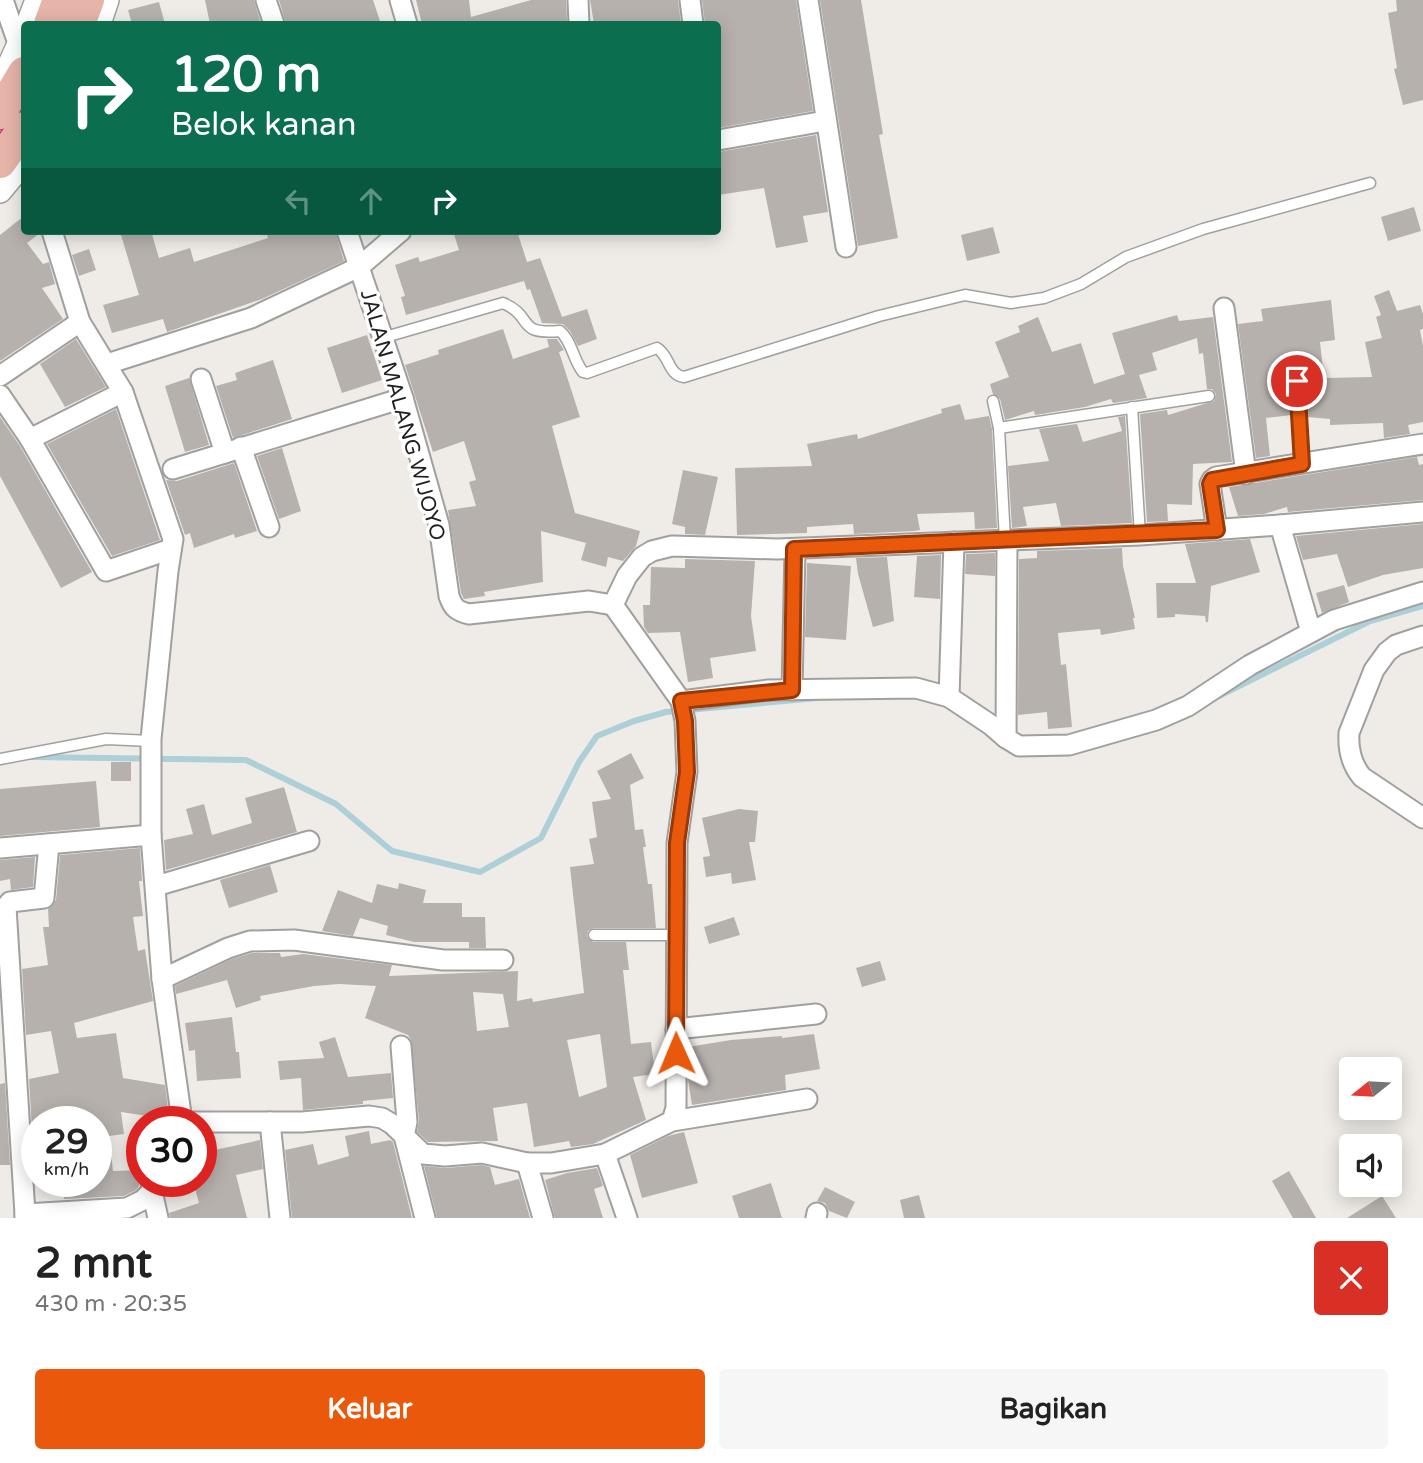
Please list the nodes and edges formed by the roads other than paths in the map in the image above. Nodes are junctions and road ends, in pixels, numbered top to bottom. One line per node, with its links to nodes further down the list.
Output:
1 (37, 0): 11 (street)
2 (59, 0): 12 (highway)
3 (88, 0): 13 (highway)
4 (107, 0): 14 (street)
5 (266, 0): 15 (street)
6 (400, 0): 16 (street)
7 (578, 0): 17 (street)
8 (690, 0): 18 (street)
9 (808, 0): 24 (street)
10 (2, 1): 19 (street)
11 (29, 21)
12 (51, 21)
13 (80, 21)
14 (100, 21)
15 (273, 21)
16 (406, 21)
17 (579, 21)
18 (693, 21)
19 (21, 46)
20 (21, 54): 22 (street)
21 (21, 56): 23 (highway)
22 (0, 86)
23 (0, 113)
24 (825, 121): 26 (street); 34 (street)
25 (21, 132): 27 (highway)
26 (721, 139)
27 (0, 162)
28 (21, 166): 30 (street)
29 (1370, 183): 38 (lane)
30 (0, 191)
31 (53, 235): 37 (street)
32 (348, 235): 35 (street, JALAN MALANG WIJOYO)
33 (396, 235): 35 (street)
34 (846, 247)
35 (359, 267): 38 (street, JALAN MALANG WIJOYO); 39 (street)
36 (1224, 308): 55 (street)
37 (80, 322): 39 (street); 40 (street)
38 (381, 338): 46 (street, JALAN MALANG WIJOYO)
39 (107, 364): 43 (street)
40 (0, 376)
41 (201, 379): 52 (street)
42 (1297, 381): 53 (lane)
43 (123, 392): 50 (street); 64 (street)
44 (0, 395): 50 (street)
45 (1209, 396): 48 (lane)
46 (403, 398): 52 (street); 66 (street, JALAN MALANG WIJOYO)
47 (993, 401): 49 (lane)
48 (1132, 407): 49 (lane); 60 (lane)
49 (999, 428): 61 (lane)
50 (30, 439): 64 (street)
51 (1423, 444): 53 (street)
52 (233, 450): 54 (street); 58 (street)
53 (1302, 464): 55 (street)
54 (173, 469)
55 (1246, 474): 59 (street)
56 (1423, 512): 57 (street)
57 (1280, 526): 59 (street); 67 (street)
58 (269, 527)
59 (1217, 530): 60 (street)
60 (1140, 535): 61 (street)
61 (1006, 540): 62 (street); 72 (street)
62 (954, 542): 63 (street); 70 (street)
63 (794, 549): 66 (street); 69 (street)
64 (170, 558): 73 (street)
65 (1423, 592): 67 (street)
66 (613, 605): 71 (street)
67 (1311, 632): 72 (street)
68 (1423, 636): 75 (street)
69 (792, 690): 70 (street); 71 (street)
70 (949, 697): 72 (street)
71 (683, 710): 81 (street)
72 (1006, 738)
73 (152, 744): 74 (lane); 76 (street)
74 (0, 759)
75 (1423, 818)
76 (151, 835): 78 (street); 80 (street)
77 (309, 841): 80 (street)
78 (49, 844): 79 (street); 98 (street)
79 (0, 848)
80 (156, 886): 84 (street)
81 (675, 935): 82 (lane); 86 (street)
82 (594, 936)
83 (503, 960): 84 (street)
84 (162, 979): 89 (street)
85 (816, 1014): 86 (street)
86 (676, 1029): 91 (street)
87 (401, 1046): 93 (street)
88 (807, 1099): 91 (street)
89 (179, 1106)
90 (217, 1121): 92 (street)
91 (672, 1121): 94 (street)
92 (270, 1122): 93 (street); 100 (street)
93 (404, 1136): 95 (street); 101 (street)
94 (605, 1154): 95 (street); 103 (street)
95 (527, 1163): 102 (street)
96 (140, 1197): 98 (street)
97 (153, 1197): 99 (street)
98 (25, 1216)
99 (158, 1218)
100 (279, 1218)
101 (425, 1218)
102 (543, 1218)
103 (627, 1218)

